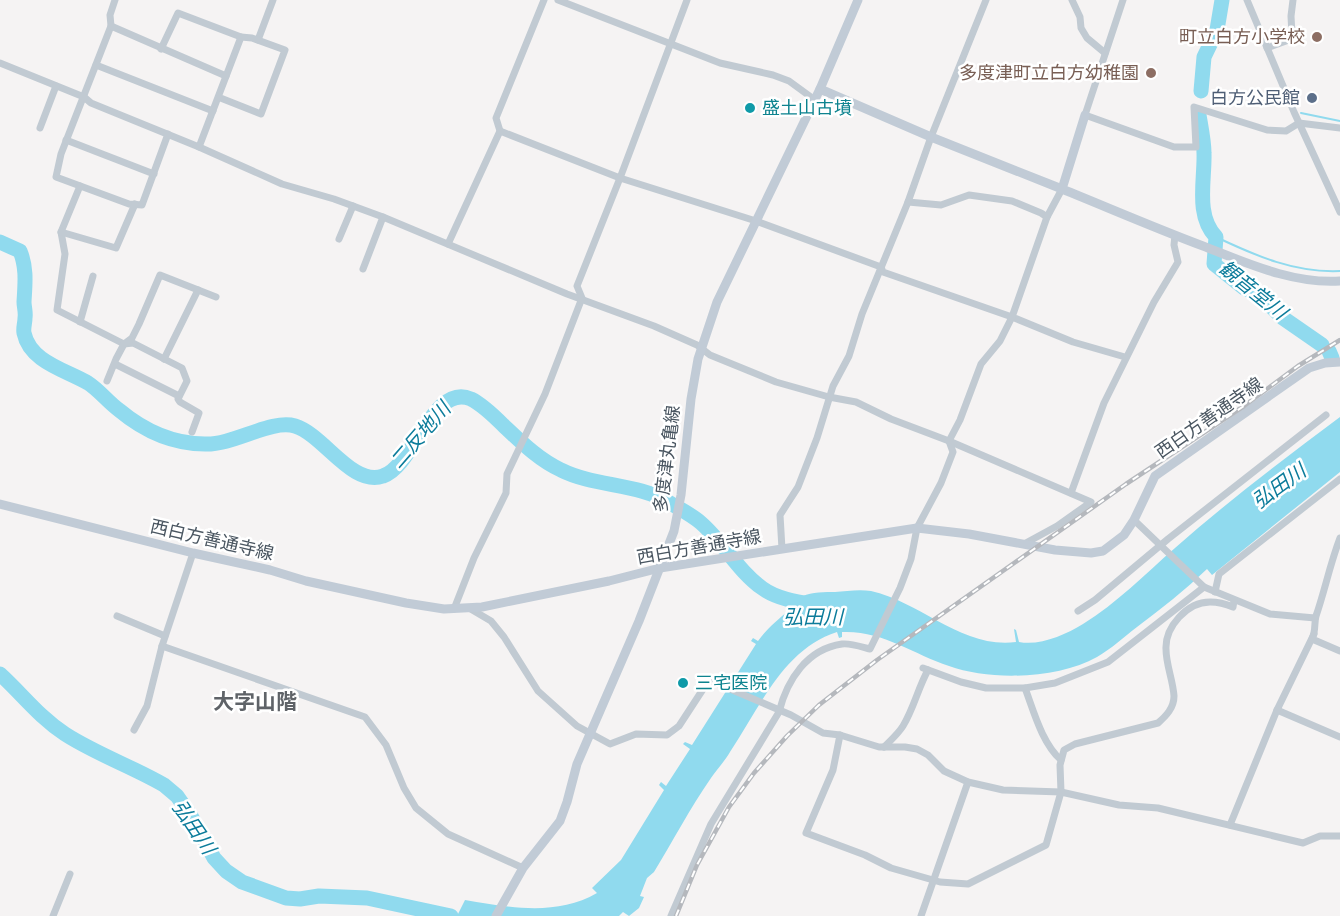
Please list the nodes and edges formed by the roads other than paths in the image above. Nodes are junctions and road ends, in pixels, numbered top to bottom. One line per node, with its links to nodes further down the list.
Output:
1 (115, 0): 12 (street)
2 (273, 0): 14 (street)
3 (544, 0): 32 (street)
4 (558, 0): 15 (street)
5 (687, 0): 15 (street)
6 (858, 0): 23 (main road, 多度津丸亀線)
7 (986, 0): 34 (street)
8 (1072, 0): 18 (street)
9 (1123, 0): 18 (street)
10 (1248, 0): 16 (street)
11 (1293, 0): 16 (street)
12 (111, 26): 17 (street); 20 (street)
13 (241, 37): 14 (street); 17 (street); 21 (street)
14 (258, 40): 24 (street)
15 (670, 44): 26 (street); 38 (street)
16 (1267, 48): 29 (street)
17 (161, 49): 21 (street)
18 (1106, 53): 28 (street)
19 (0, 63): 22 (street)
20 (96, 65): 25 (street); 27 (street)
21 (226, 76): 24 (street)
22 (56, 86): 25 (street); 30 (street)
23 (820, 89): 26 (main road, 多度津丸亀線); 34 (main road)
24 (218, 97): 27 (street)
25 (84, 98): 33 (street); 35 (street)
26 (815, 100): 47 (main road, 多度津丸亀線)
27 (213, 111): 36 (street)
28 (1085, 115): 29 (street); 40 (main road)
29 (1299, 123): 31 (street); 44 (street)
30 (40, 128)
31 (1340, 128)
32 (500, 131): 38 (street); 51 (street)
33 (168, 134): 36 (street); 37 (street)
34 (931, 137): 40 (main road); 41 (street)
35 (66, 140): 37 (street); 39 (street)
36 (199, 147): 43 (street)
37 (154, 174): 42 (street)
38 (620, 178): 47 (street); 58 (street)
39 (80, 186): 42 (street); 48 (street)
40 (1062, 189): 46 (street); 49 (main road)
41 (908, 202): 46 (street); 52 (street)
42 (135, 204): 48 (street)
43 (353, 206): 45 (street); 50 (street)
44 (1340, 212)
45 (383, 217): 51 (street); 53 (street)
46 (1047, 217): 59 (street)
47 (756, 222): 52 (street); 62 (main road, 多度津丸亀線)
48 (61, 232): 60 (street)
49 (1175, 235): 55 (main road); 63 (street)
50 (339, 239)
51 (448, 244): 58 (street)
52 (880, 267): 59 (street); 69 (street)
53 (363, 269)
54 (93, 276): 60 (street)
55 (1340, 280)
56 (198, 290): 57 (street); 61 (street); 64 (street)
57 (216, 297)
58 (582, 298): 62 (street); 88 (street)
59 (1012, 317): 63 (street); 72 (street)
60 (80, 322): 61 (street)
61 (124, 344): 64 (street); 66 (street)
62 (702, 349): 69 (street); 83 (main road, 多度津丸亀線)
63 (1125, 357): 74 (street)
64 (164, 359): 68 (street)
65 (1340, 362): 76 (main road, 西白方善通寺線)
66 (115, 364): 67 (street); 68 (street)
67 (107, 381)
68 (179, 396): 71 (street)
69 (830, 398): 72 (street); 81 (street)
70 (1326, 415): 80 (street)
71 (192, 432)
72 (949, 441): 74 (street); 77 (street)
73 (1340, 478): 85 (street)
74 (1071, 493): 79 (street)
75 (0, 504): 82 (main road, 西白方善通寺線)
76 (1134, 520): 79 (main road, 西白方善通寺線); 80 (street)
77 (917, 528): 79 (main road, 西白方善通寺線); 81 (main road, 西白方善通寺線); 98 (street)
78 (1340, 538): 91 (street)
79 (1024, 543)
80 (1163, 547): 84 (street); 89 (street)
81 (782, 549): 83 (main road, 西白方善通寺線)
82 (193, 553): 88 (main road, 西白方善通寺線); 93 (street)
83 (660, 568): 87 (main road, 西白方善通寺線); 100 (main road, 多度津丸亀線)
84 (1204, 586): 85 (street); 96 (street)
85 (1215, 592): 86 (street)
86 (1234, 601): 91 (street); 104 (street)
87 (469, 608): 88 (main road, 西白方善通寺線); 100 (street)
88 (454, 609)
89 (1078, 611)
90 (117, 616): 93 (street)
91 (1315, 618): 92 (street)
92 (1314, 634): 95 (street); 97 (street)
93 (165, 636): 94 (street)
94 (162, 646): 99 (street); 109 (street)
95 (1340, 651)
96 (1025, 688): 103 (street); 104 (street)
97 (1277, 710): 102 (street); 107 (street)
98 (779, 712): 100 (street); 101 (street); 114 (street)
99 (134, 730)
100 (592, 734): 109 (main road, 多度津丸亀線)
101 (840, 735): 103 (street); 111 (street)
102 (1340, 737)
103 (884, 747): 105 (street)
104 (1061, 760): 106 (street)
105 (968, 782): 106 (street); 111 (street)
106 (1060, 792): 107 (street); 111 (street)
107 (1230, 825): 108 (street)
108 (1340, 836)
109 (523, 868): 113 (main road, 多度津丸亀線)
110 (70, 874): 112 (street)
111 (933, 880): 115 (street)
112 (52, 916)
113 (496, 916)
114 (671, 916)
115 (921, 916)

